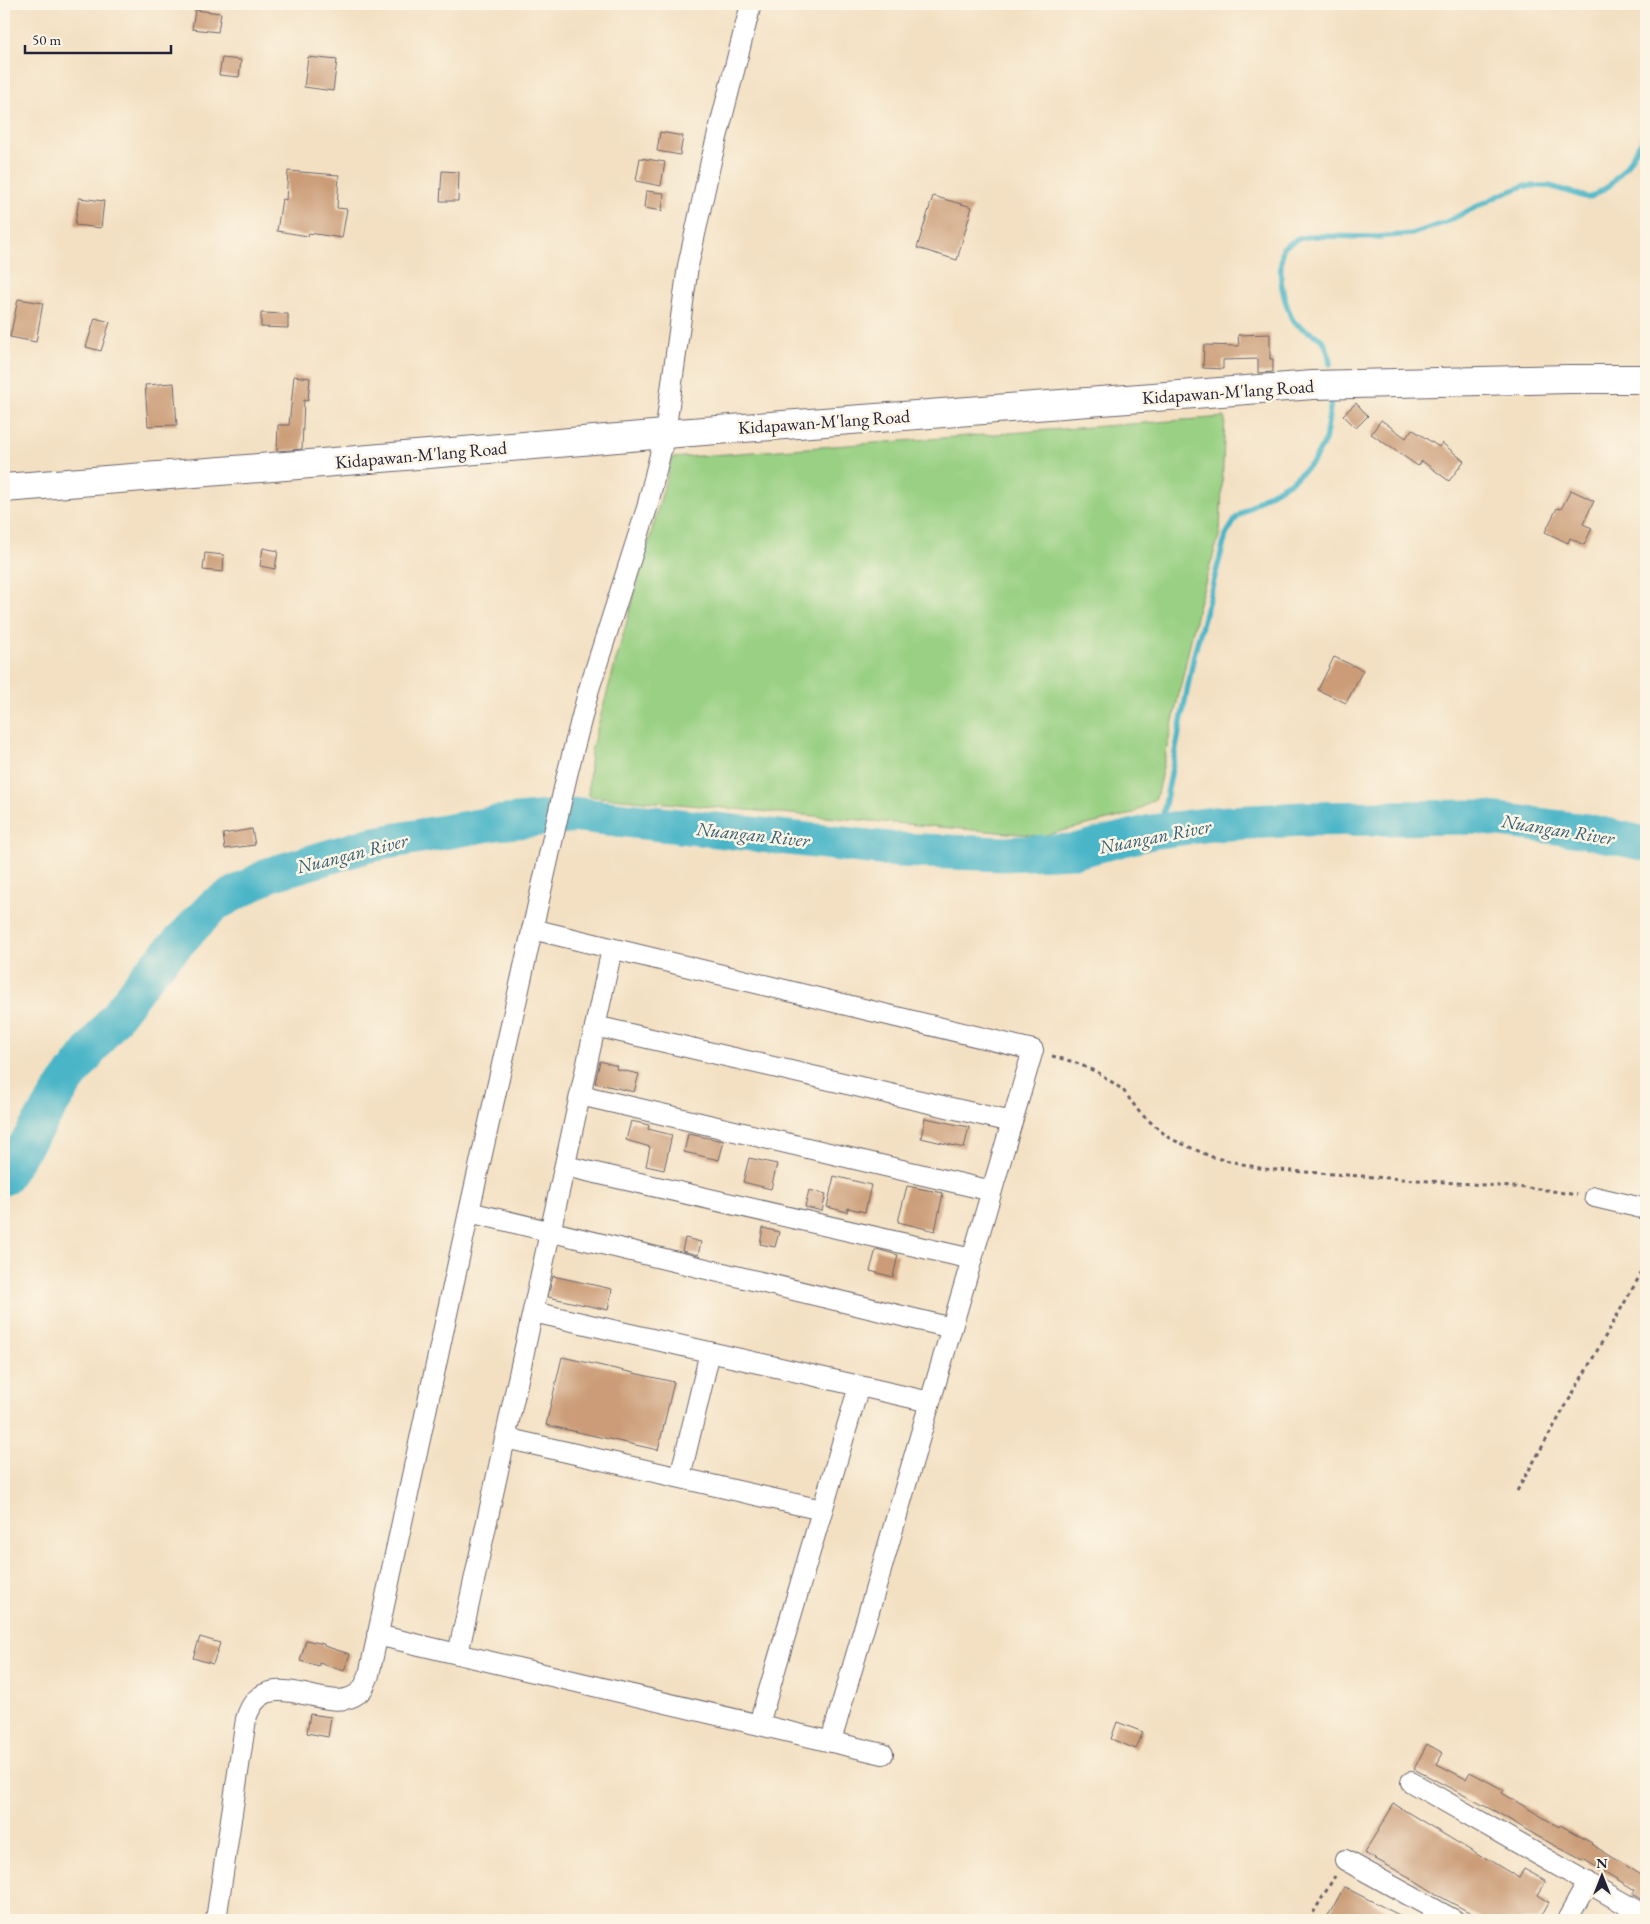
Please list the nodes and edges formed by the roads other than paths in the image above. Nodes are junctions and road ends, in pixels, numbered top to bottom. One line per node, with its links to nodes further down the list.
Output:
1 (751, 4): 3 (street)
2 (1646, 379): 3 (main road, Kidapawan-M'lang Road)
3 (665, 434): 4 (main road, Kidapawan-M'lang Road); 5 (street)
4 (4, 488)
5 (532, 929): 6 (street); 14 (street)
6 (612, 949): 7 (street); 9 (street)
7 (595, 1026): 8 (street); 9 (street)
8 (580, 1095): 10 (street); 11 (street)
9 (1012, 1122): 11 (street)
10 (565, 1166): 15 (street); 16 (street)
11 (992, 1191): 16 (street)
12 (1595, 1197): 13 (street)
13 (1646, 1209)
14 (469, 1212): 15 (street); 25 (street)
15 (550, 1233): 17 (street); 18 (street)
16 (972, 1259): 18 (street)
17 (533, 1312): 19 (street); 22 (street)
18 (952, 1328): 21 (street)
19 (710, 1352): 20 (street); 23 (street)
20 (859, 1386): 21 (street); 24 (street)
21 (930, 1402): 28 (street)
22 (505, 1438): 23 (street); 26 (street)
23 (680, 1478): 24 (street)
24 (822, 1510): 27 (street)
25 (377, 1635): 26 (street); 34 (street)
26 (458, 1654): 27 (street)
27 (759, 1724): 28 (street)
28 (831, 1741): 29 (street)
29 (883, 1754)
30 (1411, 1782): 32 (street)
31 (1345, 1860): 35 (street)
32 (1588, 1882): 33 (street); 36 (street)
33 (1646, 1916)
34 (216, 1920)
35 (1454, 1920)
36 (1568, 1920)

